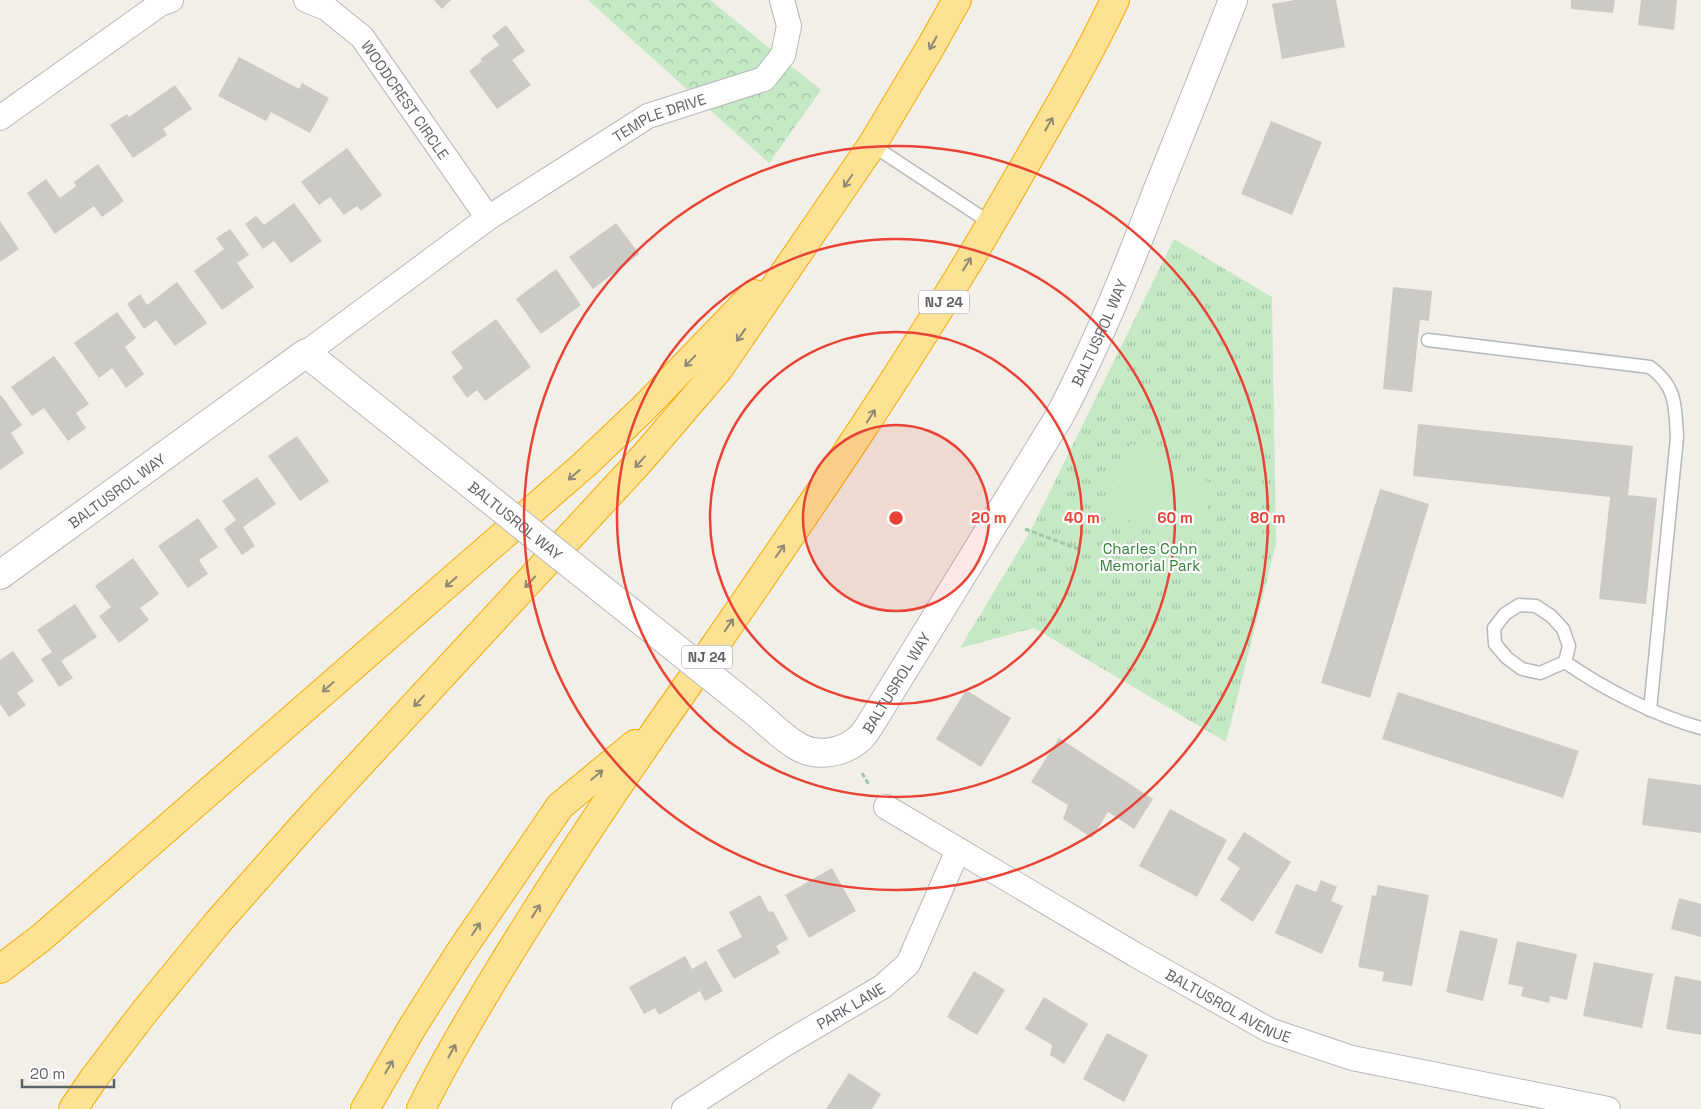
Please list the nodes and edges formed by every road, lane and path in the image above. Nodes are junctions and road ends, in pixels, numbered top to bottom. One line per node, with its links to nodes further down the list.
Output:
1 (171, 0): 7 (street)
2 (306, 0): 9 (street, WOODCREST CIRCLE)
3 (782, 0): 9 (street, TEMPLE DRIVE)
4 (957, 0): 8 (highway, one-way to 8)
5 (1115, 0): 10 (highway, NJ 24, one-way to 5)
6 (1234, 0): 13 (street, BALTUSROL WAY, bridge)
7 (0, 118)
8 (872, 145): 10 (lane); 11 (highway, one-way to 11)
9 (488, 218): 13 (street, BALTUSROL WAY)
10 (992, 224): 19 (highway, NJ 24, one-way to 10)
11 (809, 238): 23 (highway, one-way to 23); 24 (highway, one-way to 24)
12 (1428, 340): 18 (lane)
13 (306, 353): 16 (street, BALTUSROL WAY)
14 (1025, 528): 15 (path)
15 (1081, 550)
16 (0, 575)
17 (1565, 662): 17 (lane); 18 (lane)
18 (1650, 710): 20 (lane)
19 (661, 722): 25 (highway, one-way to 19); 26 (highway, one-way to 19)
20 (1701, 728)
21 (886, 808): 22 (street, BALTUSROL AVENUE)
22 (958, 850): 27 (street, PARK LANE); 28 (street, BALTUSROL AVENUE)
23 (0, 969)
24 (73, 1109)
25 (365, 1109)
26 (421, 1109)
27 (684, 1109)
28 (1608, 1109)

